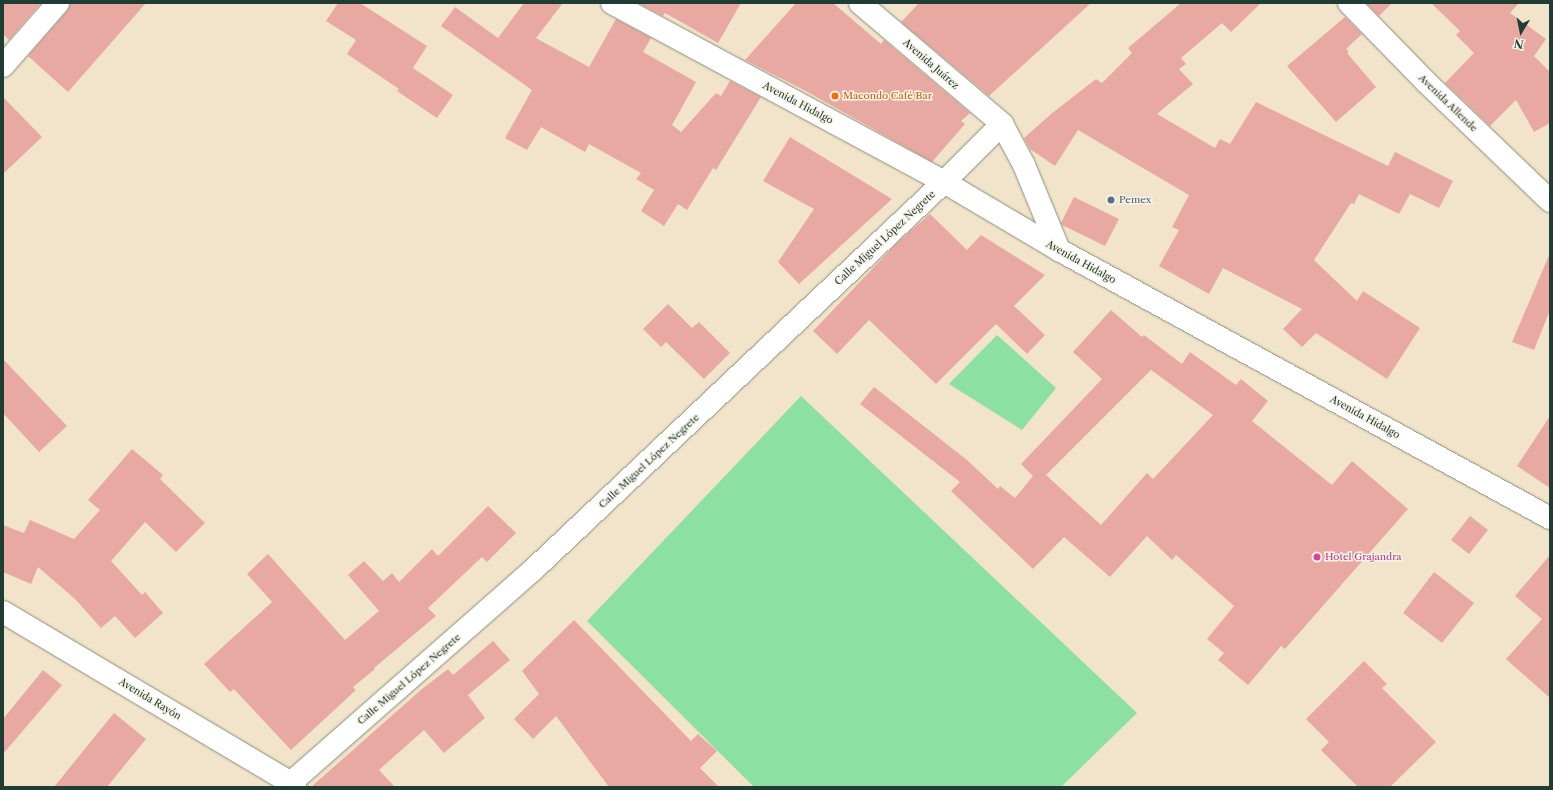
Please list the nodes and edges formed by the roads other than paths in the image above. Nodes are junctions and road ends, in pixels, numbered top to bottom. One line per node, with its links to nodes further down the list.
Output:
1 (58, 3): 5 (street)
2 (612, 3): 7 (street, Avenida Hidalgo)
3 (860, 3): 6 (street, Avenida Juárez)
4 (1349, 3): 8 (street, Avenida Allende)
5 (3, 66)
6 (1002, 124): 7 (street, Calle Miguel López Negrete); 9 (street)
7 (944, 182): 9 (street, Avenida Hidalgo); 12 (street, Calle Miguel López Negrete)
8 (1550, 201)
9 (1059, 250): 10 (street, Avenida Hidalgo)
10 (1550, 518)
11 (3, 612): 12 (street, Avenida Rayón)
12 (291, 786)

